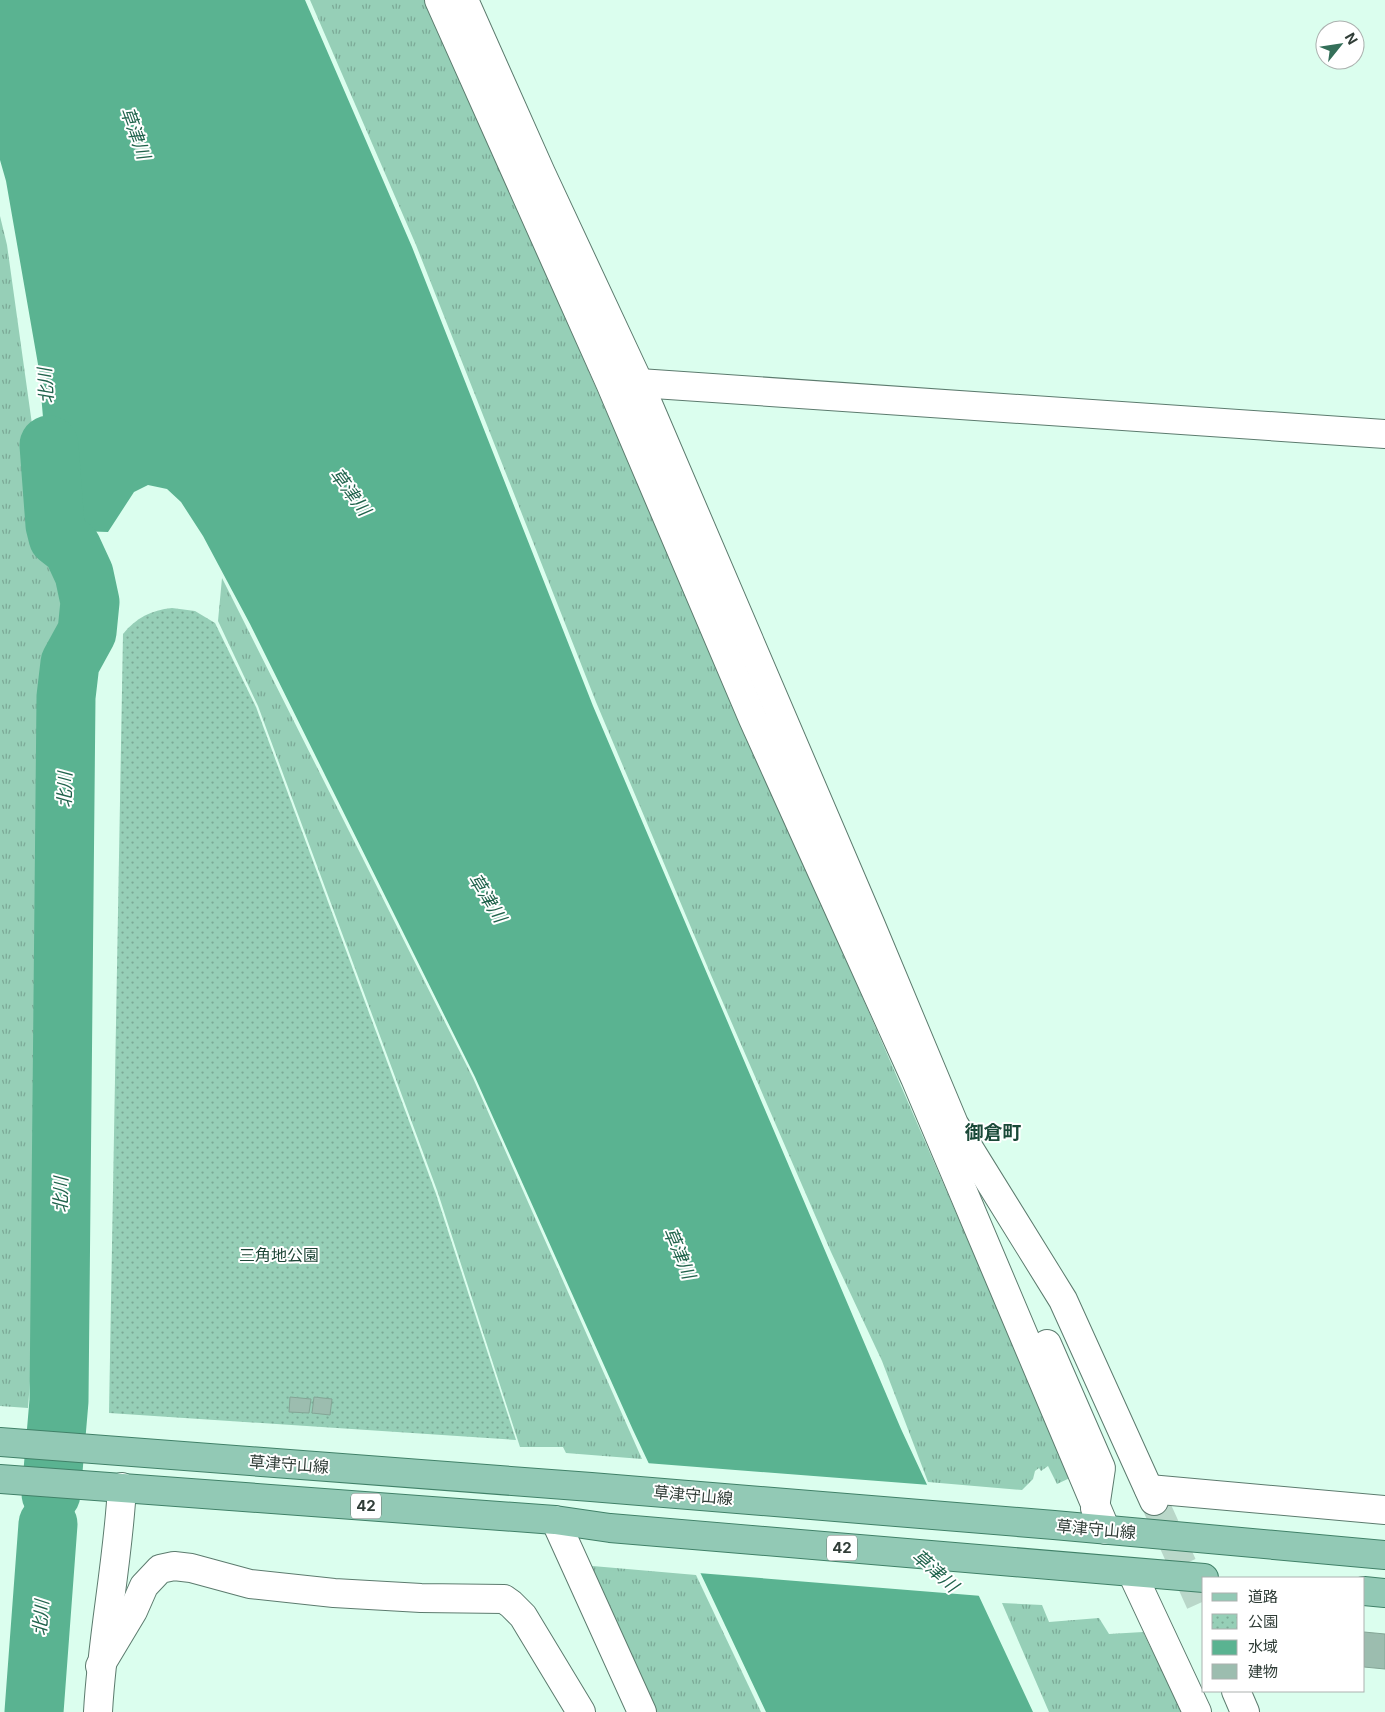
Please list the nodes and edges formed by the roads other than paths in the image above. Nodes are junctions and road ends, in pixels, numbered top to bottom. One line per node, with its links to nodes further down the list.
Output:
1 (439, 0): 10 (street)
2 (464, 0): 3 (street)
3 (639, 383): 4 (street); 5 (street)
4 (1385, 434)
5 (954, 1124): 9 (street); 10 (street)
6 (0, 1442): 10 (main road, 草津守山線 / 42)
7 (0, 1479): 8 (main road, 42)
8 (122, 1487): 11 (main road, 42); 17 (street)
9 (1385, 1510)
10 (1100, 1519): 12 (main road, 草津守山線 / 42)
11 (555, 1520): 13 (main road, 42); 23 (street)
12 (1385, 1555)
13 (1142, 1574): 14 (main road, 42); 18 (street); 24 (street)
14 (1202, 1578)
15 (1365, 1591): 16 (main road)
16 (1385, 1593)
17 (100, 1666): 21 (street); 22 (street)
18 (1202, 1681)
19 (1206, 1692): 25 (street)
20 (1236, 1692): 26 (street)
21 (98, 1712)
22 (581, 1712)
23 (642, 1712)
24 (1197, 1712)
25 (1216, 1712)
26 (1245, 1712)

